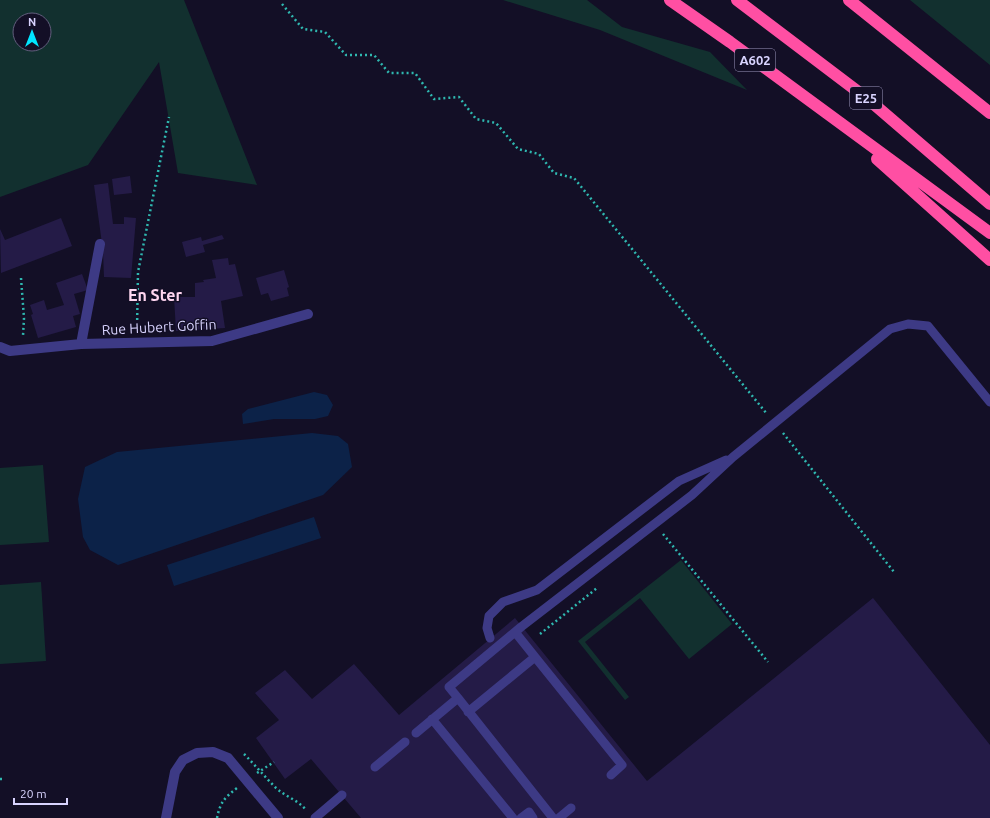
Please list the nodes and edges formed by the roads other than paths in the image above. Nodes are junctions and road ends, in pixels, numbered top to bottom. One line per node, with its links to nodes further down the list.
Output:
1 (670, 0): 5 (highway, A602)
2 (737, 0): 6 (highway, E25)
3 (849, 0): 4 (highway)
4 (990, 112)
5 (838, 122): 7 (highway); 9 (highway, A602)
6 (990, 204)
7 (990, 233)
8 (100, 244): 11 (street, Rue Hubert Goffin)
9 (990, 260)
10 (308, 314): 11 (street, Rue Hubert Goffin)
11 (81, 344): 12 (street, Rue Hubert Goffin)
12 (0, 347)
13 (990, 402): 14 (lane)
14 (733, 458): 15 (lane); 16 (lane)
15 (515, 632): 17 (lane); 18 (lane)
16 (490, 638)
17 (535, 657): 19 (lane); 24 (lane)
18 (458, 698): 19 (lane); 20 (lane)
19 (468, 712): 33 (lane)
20 (432, 719): 21 (lane); 30 (lane)
21 (416, 733)
22 (405, 742): 23 (lane)
23 (375, 767)
24 (610, 775)
25 (342, 795): 29 (lane)
26 (572, 808): 34 (lane)
27 (166, 818): 28 (street)
28 (278, 818)
29 (315, 818)
30 (513, 818)
31 (521, 818): 32 (lane)
32 (533, 818)
33 (554, 818)
34 (559, 818)

